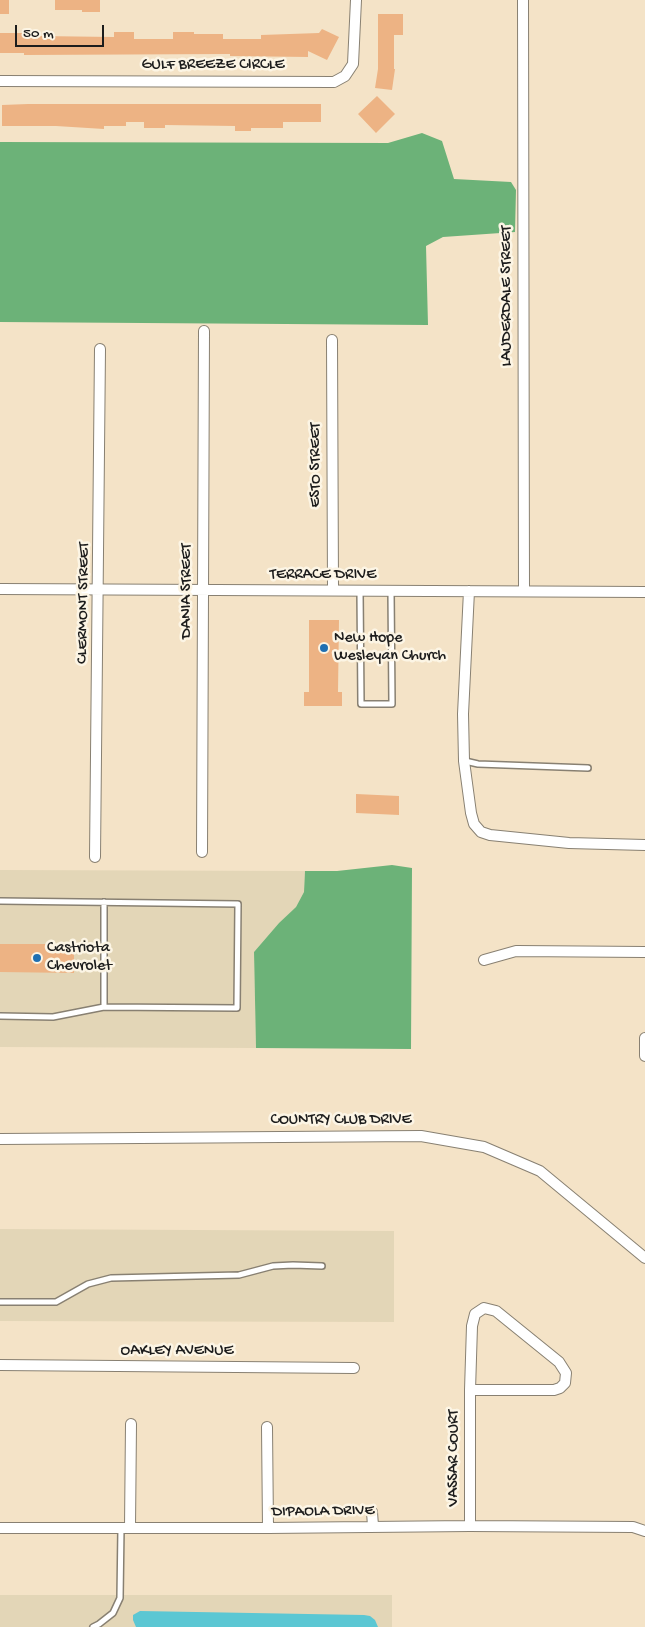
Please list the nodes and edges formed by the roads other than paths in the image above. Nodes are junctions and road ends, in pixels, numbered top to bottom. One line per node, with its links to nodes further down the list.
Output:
1 (356, 0): 3 (street, GULF BREEZE CIRCLE)
2 (523, 0): 14 (street, LAUDERDALE STREET)
3 (0, 81)
4 (204, 331): 9 (street, DANIA STREET)
5 (332, 340): 10 (street, ESTO STREET)
6 (100, 349): 8 (street, CLERMONT STREET)
7 (0, 589): 8 (street, TERRACE DRIVE)
8 (99, 590): 9 (street, TERRACE DRIVE); 20 (street, CLERMONT STREET)
9 (203, 590): 10 (street, TERRACE DRIVE); 19 (street, DANIA STREET)
10 (333, 590): 11 (street, TERRACE DRIVE)
11 (360, 591): 12 (street, TERRACE DRIVE); 12 (lane)
12 (392, 591): 13 (street, TERRACE DRIVE)
13 (469, 591): 14 (street, TERRACE DRIVE); 16 (street)
14 (524, 591): 15 (street, TERRACE DRIVE)
15 (645, 592)
16 (464, 761): 17 (lane); 18 (street)
17 (588, 768)
18 (645, 845)
19 (202, 852)
20 (95, 857)
21 (0, 901): 22 (lane)
22 (104, 902): 25 (lane); 25 (lane)
23 (645, 952): 24 (street)
24 (484, 960)
25 (104, 1007): 26 (lane)
26 (0, 1016)
27 (645, 1038): 28 (street)
28 (645, 1056)
29 (0, 1139): 30 (street, COUNTRY CLUB DRIVE)
30 (645, 1258)
31 (322, 1266): 32 (lane)
32 (0, 1302)
33 (0, 1365): 34 (street, OAKLEY AVENUE)
34 (354, 1368)
35 (470, 1390): 35 (street, VASSAR COURT); 40 (street, VASSAR COURT)
36 (131, 1424): 41 (street)
37 (267, 1427): 43 (street)
38 (372, 1512): 39 (street)
39 (373, 1526): 40 (street, DIPAOLA DRIVE); 43 (street, DIPAOLA DRIVE)
40 (470, 1526): 44 (street, DIPAOLA DRIVE)
41 (126, 1527): 42 (street, DIPAOLA DRIVE); 43 (street, DIPAOLA DRIVE); 45 (lane)
42 (0, 1528)
43 (268, 1528)
44 (645, 1531)
45 (93, 1627)

